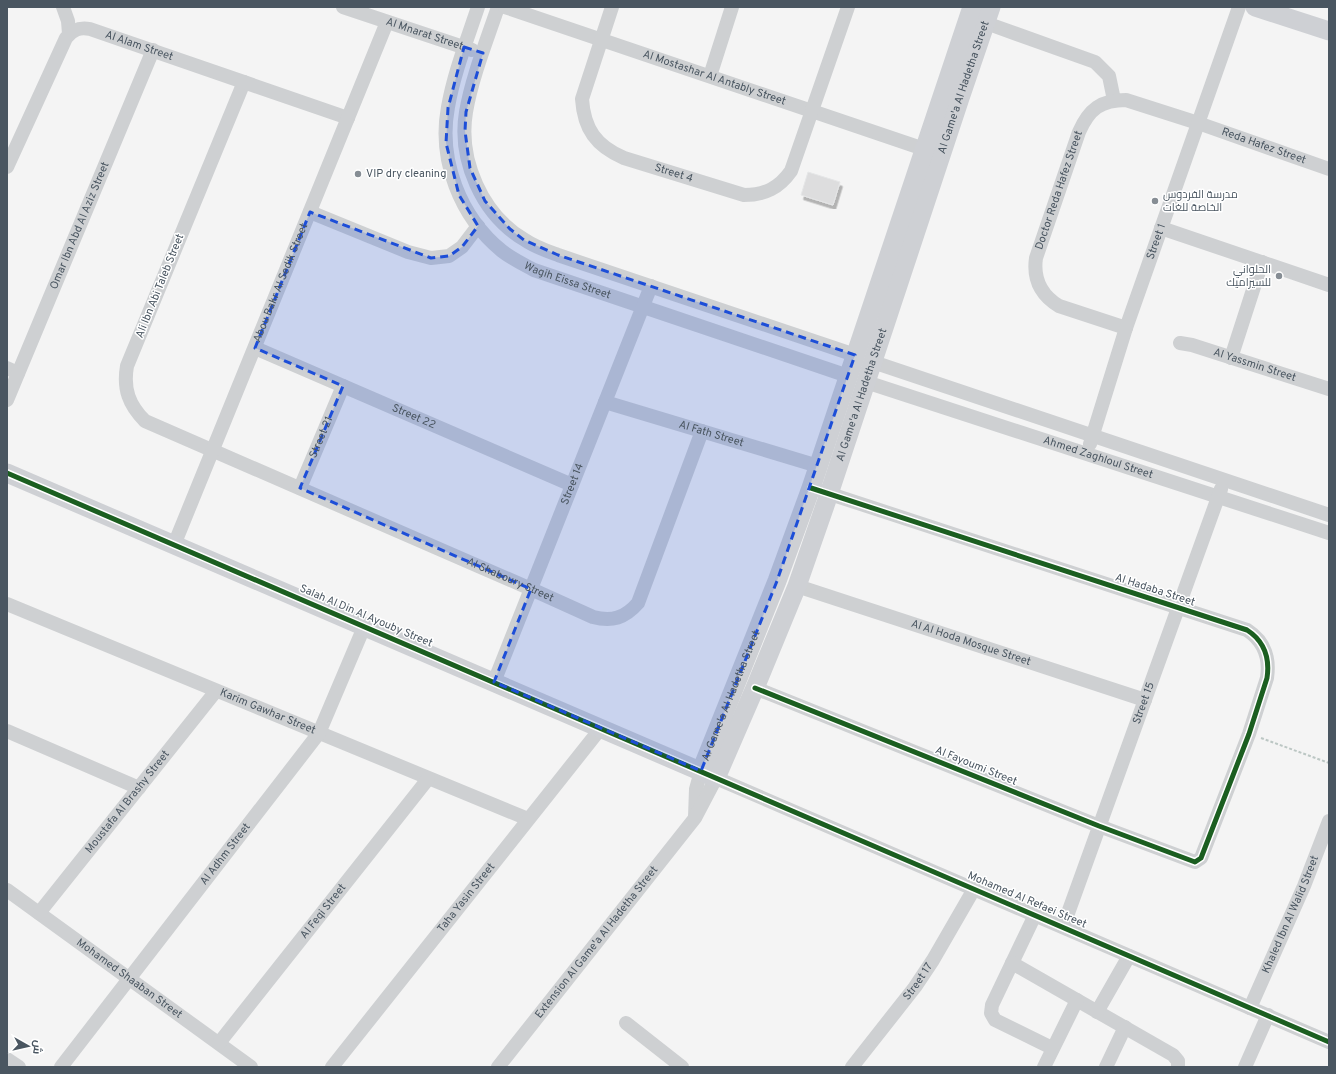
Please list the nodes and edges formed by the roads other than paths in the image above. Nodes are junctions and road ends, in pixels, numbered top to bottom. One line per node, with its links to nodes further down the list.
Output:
1 (63, 7): 17 (street)
2 (343, 7): 15 (street, Al Mnarat Street)
3 (478, 7): 19 (street, Wagih Eissa Street)
4 (498, 7): 21 (street, Wagih Eissa Street)
5 (505, 7): 18 (street, Al Mostashar Al Antably Street)
6 (612, 7): 18 (street, Street 4)
7 (732, 7): 22 (street)
8 (848, 7): 26 (street, Street 4)
9 (972, 7): 24 (street, Al Game'a Al Hadetha Street)
10 (1239, 7): 28 (street, Street 1)
11 (1255, 7): 16 (street)
12 (1292, 7): 14 (street)
13 (989, 15): 24 (street, Al Game'a Al Hadetha Street); 25 (street)
14 (1329, 20)
15 (387, 22): 19 (street, Al Mnarat Street); 27 (street, Abou Bakr Al Sedik Street)
16 (1329, 31)
17 (69, 34): 20 (street, Al Alam Street); 30 (street)
18 (601, 40): 22 (street, Al Mostashar Al Antably Street); 26 (street, Street 4)
19 (464, 47): 21 (street, Al Mnarat Street); 33 (street, Wagih Eissa Street)
20 (153, 50): 23 (street, Al Alam Street); 45 (street, Omar Ibn Abd Al Aziz Street)
21 (483, 53): 37 (street, Wagih Eissa Street)
22 (710, 76): 26 (street, Al Mostashar Al Antably Street)
23 (244, 82): 27 (street, Al Alam Street); 54 (street, Ali Ibn Abi Taleb Street)
24 (952, 94): 29 (street, Al Game'a Al Hadetha Street); 44 (street, Al Game'a Al Hadetha Street)
25 (1114, 100): 28 (street); 39 (street, Doctor Reda Hafez Street)
26 (812, 111): 29 (street, Al Mostashar Al Antably Street)
27 (348, 118): 32 (street, Abou Bakr Al Sedik Street)
28 (1198, 123): 31 (street, Reda Hafez Street); 34 (street, Street 1)
29 (924, 149): 42 (street, Al Game'a Al Hadetha Street)
30 (7, 167)
31 (1329, 169)
32 (310, 212): 33 (street); 41 (street, Abou Bakr Al Sedik Street)
33 (478, 226): 38 (street, Wagih Eissa Street)
34 (1161, 228): 35 (street); 39 (street, Street 1)
35 (1262, 262): 36 (street); 43 (street)
36 (1329, 285)
37 (651, 286): 38 (street, Street 14); 42 (street, Wagih Eissa Street)
38 (643, 307): 46 (street, Wagih Eissa Street); 51 (street, Street 14)
39 (1126, 328): 53 (street, Street 1)
40 (1180, 343): 43 (street, Al Yassmin Street)
41 (254, 348): 48 (street, Street 22); 54 (street, Abou Bakr Al Sedik Street)
42 (855, 355): 46 (street, Al Game'a Al Hadetha Street)
43 (1231, 358): 49 (street, Al Yassmin Street)
44 (873, 362): 47 (street, Al Game'a Al Hadetha Street); 53 (street, Ahmed Zaghloul Street)
45 (12, 371): 50 (street, Omar Ibn Abd Al Aziz Street)
46 (848, 376): 56 (street, Al Game'a Al Hadetha Street)
47 (866, 382): 55 (street, Ahmed Zaghloul Street); 62 (street, Al Game'a Al Hadetha Street)
48 (343, 386): 59 (street, Street 22); 60 (street, Street 21)
49 (1329, 389)
50 (7, 400)
51 (605, 402): 52 (street, Al Fath Street); 59 (street, Street 14)
52 (702, 431): 56 (street, Al Fath Street); 68 (street, Al Shaboury Street)
53 (1093, 435): 55 (street, Street 1); 58 (street, Ahmed Zaghloul Street)
54 (213, 451): 60 (street, Al Shaboury Street); 66 (street, Abou Bakr Al Sedik Street)
55 (1086, 454): 63 (street, Ahmed Zaghloul Street)
56 (818, 466): 61 (street, Al Game'a Al Hadetha Street)
57 (7, 473): 66 (street, Salah Al Din Al Ayouby Street)
58 (1224, 480): 63 (street, Street 15); 64 (street, Ahmed Zaghloul Street)
59 (572, 485): 68 (street, Street 14)
60 (300, 488): 68 (street, Al Shaboury Street)
61 (811, 488): 62 (street, Al Hadaba Street); 79 (street, Al Game'a Al Hadetha Street)
62 (829, 494): 67 (street, Al Game'a Al Hadetha Street); 70 (street, Al Hadaba Street)
63 (1218, 497): 65 (street, Ahmed Zaghloul Street); 70 (street, Street 15)
64 (1329, 515)
65 (1329, 533)
66 (174, 545): 71 (street, Salah Al Din Al Ayouby Street)
67 (797, 586): 73 (street, Al Game'a Al Hadetha Street); 75 (street, Al Al Hoda Mosque Street)
68 (531, 589): 72 (street, Street 14)
69 (7, 604): 74 (street, Karim Gawhar Street)
70 (1178, 607): 75 (street, Street 15); 85 (street, Al Hadaba Street)
71 (364, 627): 72 (street, Salah Al Din Al Ayouby Street); 78 (street, Al Adhm Street)
72 (494, 682): 76 (street, Salah Al Din Al Ayouby Street)
73 (755, 688): 79 (street, Al Game'a Al Hadetha Street); 84 (street, Al Fayoumi Street)
74 (216, 691): 78 (street, Karim Gawhar Street); 81 (street, Moustafa Al Brashy Street)
75 (1145, 700): 84 (street, Street 15)
76 (600, 728): 79 (street, Salah Al Din Al Ayouby Street); 82 (street, Taha Yasin Street)
77 (7, 731): 81 (street)
78 (319, 733): 80 (street, Karim Gawhar Street); 93 (street, Al Adhm Street)
79 (708, 774): 86 (street, Mohamed Al Refaei Street); 109 (street, Extension Al Game'a Al Hadetha Street)
80 (428, 778): 82 (street, Karim Gawhar Street); 101 (street, Al Feqi Street)
81 (139, 788): 88 (street, Moustafa Al Brashy Street)
82 (528, 820): 108 (street, Taha Yasin Street)
83 (1329, 821): 95 (street, Khaled Ibn Al Walid Street)
84 (1099, 826): 85 (street, Al Fayoumi Street); 90 (street, Street 15)
85 (1190, 861)
86 (974, 889): 89 (street, Mohamed Al Refaei Street); 110 (street, Street 17)
87 (7, 890): 88 (street, Mohamed Shaaban Street)
88 (39, 913): 93 (street, Mohamed Shaaban Street)
89 (1035, 915): 90 (street, Mohamed Al Refaei Street); 92 (street)
90 (1063, 927): 91 (street, Mohamed Al Refaei Street)
91 (1129, 956): 95 (street, Mohamed Al Refaei Street); 96 (street)
92 (1012, 963): 94 (street); 102 (street)
93 (130, 978): 101 (street, Mohamed Shaaban Street); 106 (street, Al Adhm Street)
94 (1077, 1000): 96 (street); 102 (street)
95 (1250, 1008): 97 (street, Mohamed Al Refaei Street)
96 (1098, 1012): 99 (street)
97 (1268, 1015): 100 (street, Mohamed Al Refaei Street); 114 (street)
98 (626, 1023): 104 (street)
99 (1125, 1028): 112 (street); 113 (street)
100 (1329, 1042)
101 (219, 1043): 107 (street, Mohamed Shaaban Street)
102 (1052, 1048): 111 (street)
103 (7, 1059): 105 (street)
104 (679, 1066)
105 (19, 1067)
106 (61, 1067)
107 (251, 1067)
108 (332, 1067)
109 (498, 1067)
110 (852, 1067)
111 (1044, 1067)
112 (1107, 1067)
113 (1178, 1067)
114 (1245, 1067)

